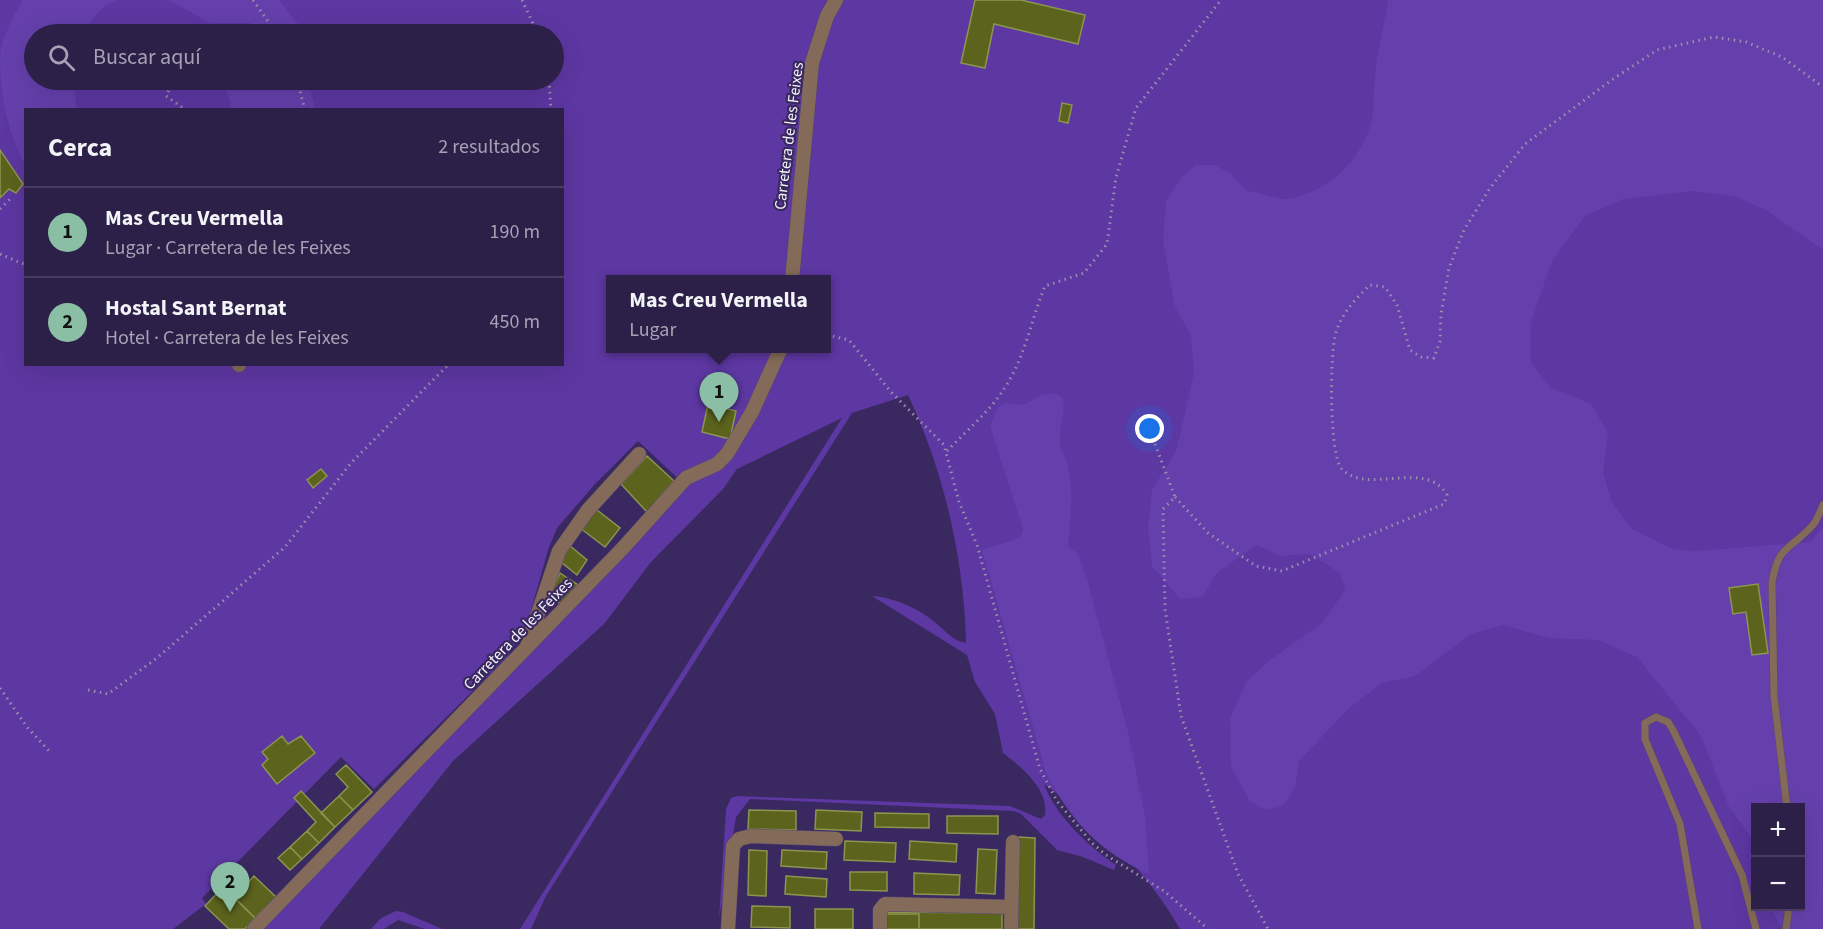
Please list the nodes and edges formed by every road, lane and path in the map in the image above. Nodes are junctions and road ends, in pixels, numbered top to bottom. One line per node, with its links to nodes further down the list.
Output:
1 (253, 0): 5 (path)
2 (522, 0): 6 (path)
3 (836, 0): 18 (street, Carretera de les Feixes)
4 (1221, 0): 23 (path)
5 (270, 24)
6 (533, 24)
7 (1823, 87): 25 (path)
8 (169, 90): 11 (path)
9 (300, 90): 12 (path)
10 (550, 90): 13 (path)
11 (183, 108)
12 (304, 108)
13 (551, 108)
14 (10, 199): 15 (path)
15 (0, 209)
16 (0, 254): 17 (path)
17 (24, 264)
18 (792, 275)
19 (831, 336): 23 (path)
20 (779, 353): 27 (street, Carretera de les Feixes)
21 (447, 366): 29 (path)
22 (1155, 444): 25 (path)
23 (946, 452): 40 (path)
24 (639, 454): 27 (street)
25 (1175, 497): 41 (path)
26 (1823, 505): 31 (lane)
27 (527, 648): 36 (street, Carretera de les Feixes)
28 (0, 688): 30 (path)
29 (88, 690)
30 (51, 753)
31 (1787, 803)
32 (836, 839): 37 (street)
33 (1013, 843): 34 (street)
34 (1011, 907): 38 (street); 39 (street)
35 (1788, 911): 44 (lane)
36 (254, 929)
37 (728, 929)
38 (880, 929)
39 (1011, 929)
40 (1208, 929)
41 (1268, 929)
42 (1698, 929): 43 (lane)
43 (1756, 929)
44 (1786, 929)

